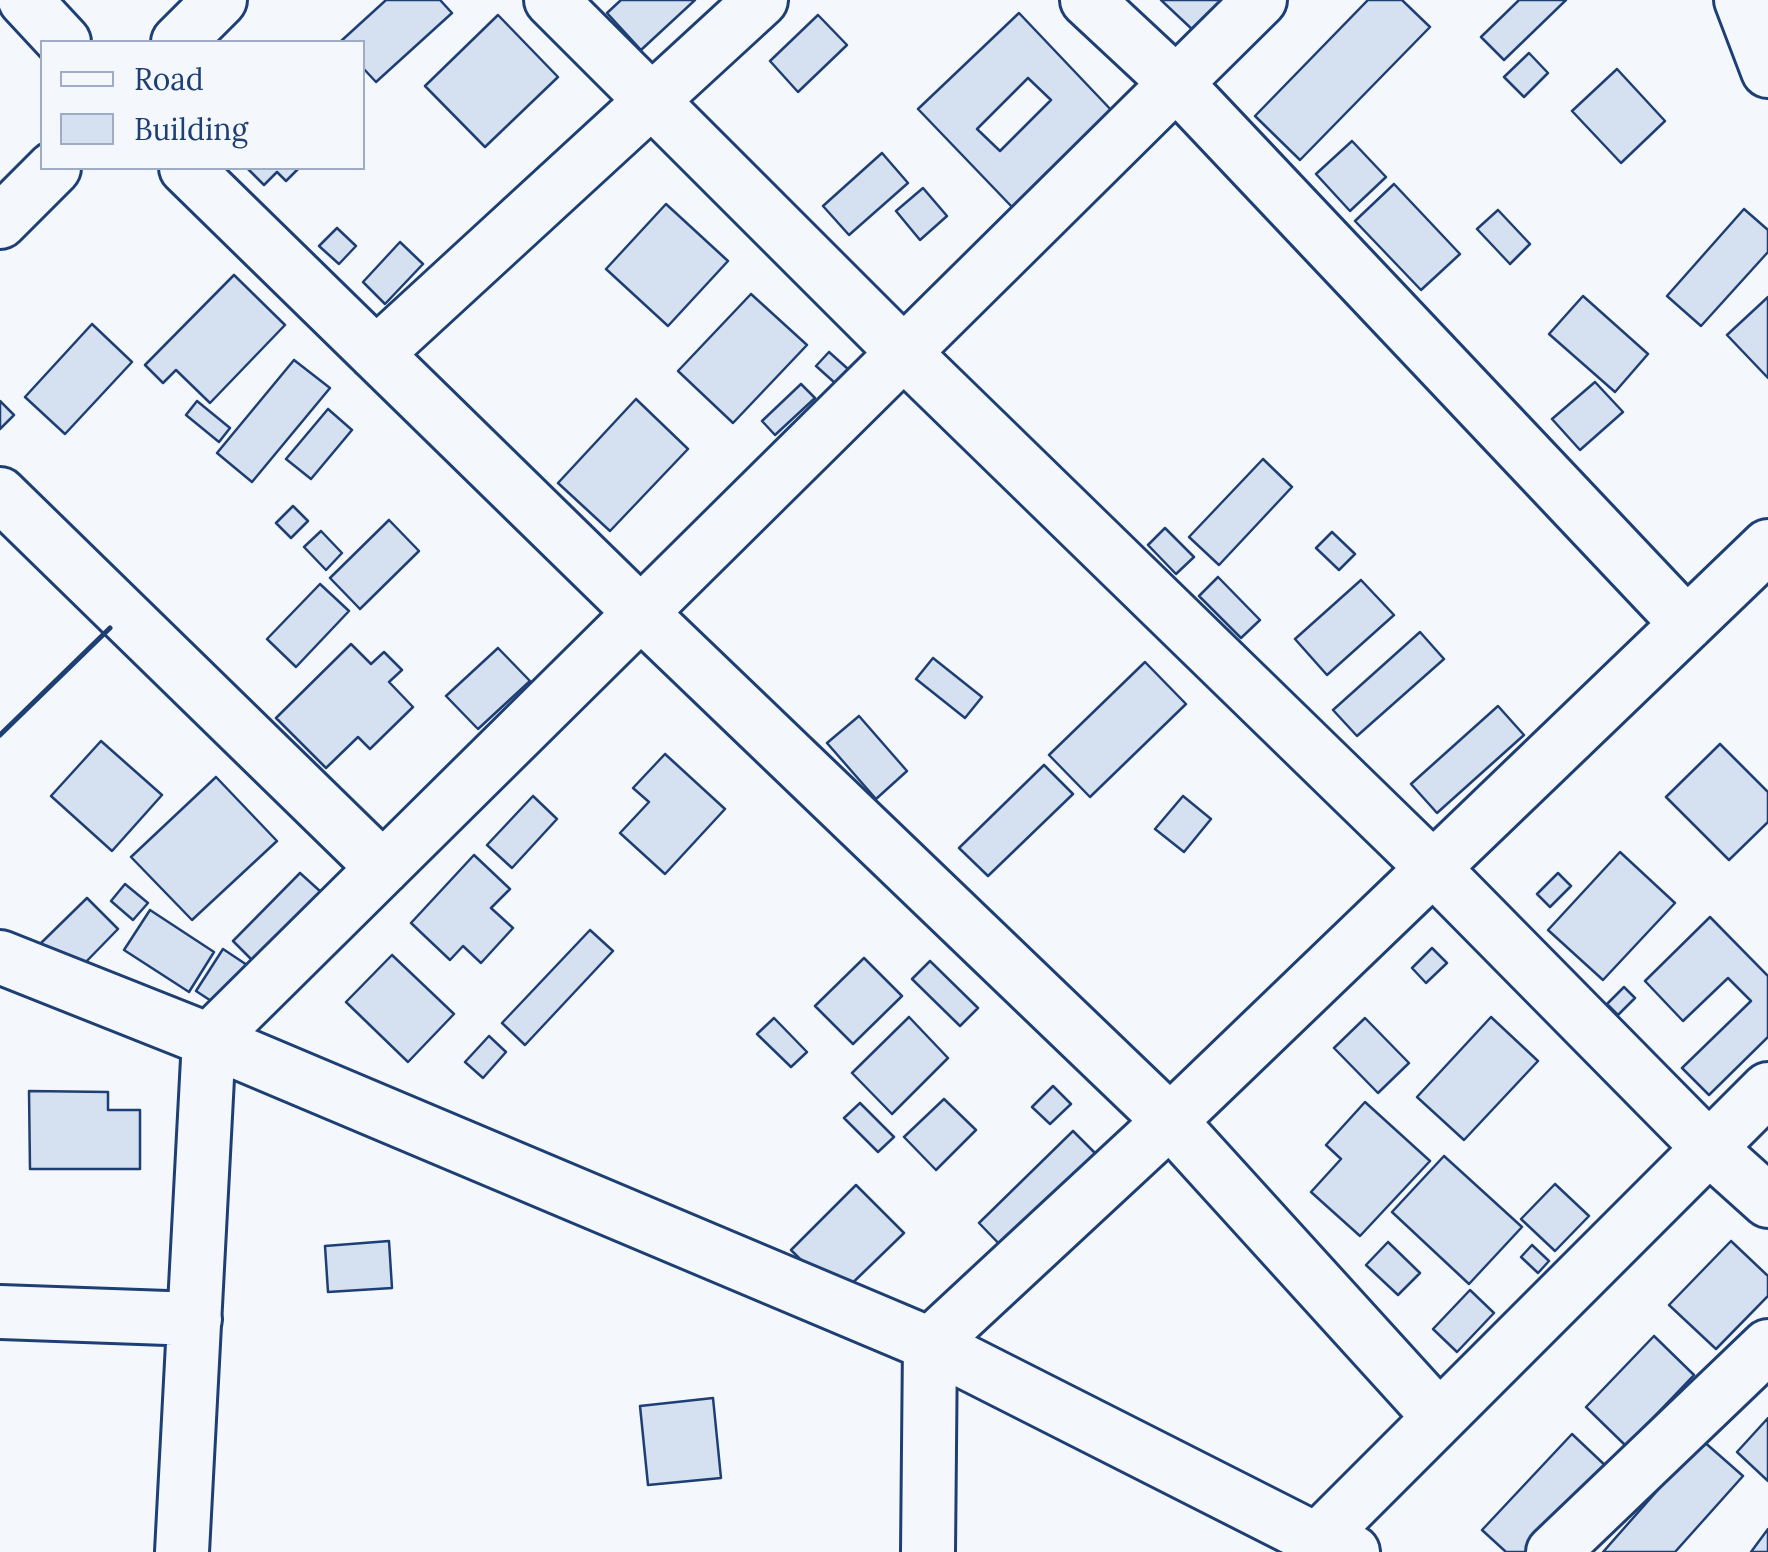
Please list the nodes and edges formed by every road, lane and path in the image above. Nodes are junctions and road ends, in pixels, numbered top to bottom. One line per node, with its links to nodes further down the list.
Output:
1 (25, 0): 8 (street)
2 (220, 0): 9 (street)
3 (551, 0): 12 (street)
4 (761, 0): 12 (street)
5 (1088, 0): 11 (street)
6 (1260, 0): 11 (street)
7 (1742, 0): 10 (street)
8 (62, 40)
9 (180, 40)
10 (1768, 71)
11 (1176, 84): 16 (street); 21 (street)
12 (652, 100): 16 (street); 17 (street)
13 (52, 170): 15 (street)
14 (188, 170): 17 (street)
15 (0, 222)
16 (904, 352): 20 (street); 23 (street)
17 (376, 354): 20 (street)
18 (0, 494): 22 (street)
19 (1768, 546): 21 (street)
20 (640, 613): 22 (street); 27 (street)
21 (1686, 624): 23 (street)
22 (383, 868): 25 (street)
23 (1433, 868): 27 (street); 28 (street)
24 (0, 957): 25 (street)
25 (209, 1040): 31 (street); 32 (street)
26 (1768, 1088): 28 (street)
27 (1170, 1120): 32 (street); 34 (street)
28 (1709, 1148): 29 (street); 34 (street)
29 (1768, 1201)
30 (0, 1312): 31 (street)
31 (195, 1319): 36 (street)
32 (930, 1344): 35 (street); 37 (street)
33 (1768, 1346): 38 (street)
34 (1440, 1417): 35 (street)
35 (1329, 1548)
36 (182, 1552)
37 (928, 1552)
38 (1553, 1552)

